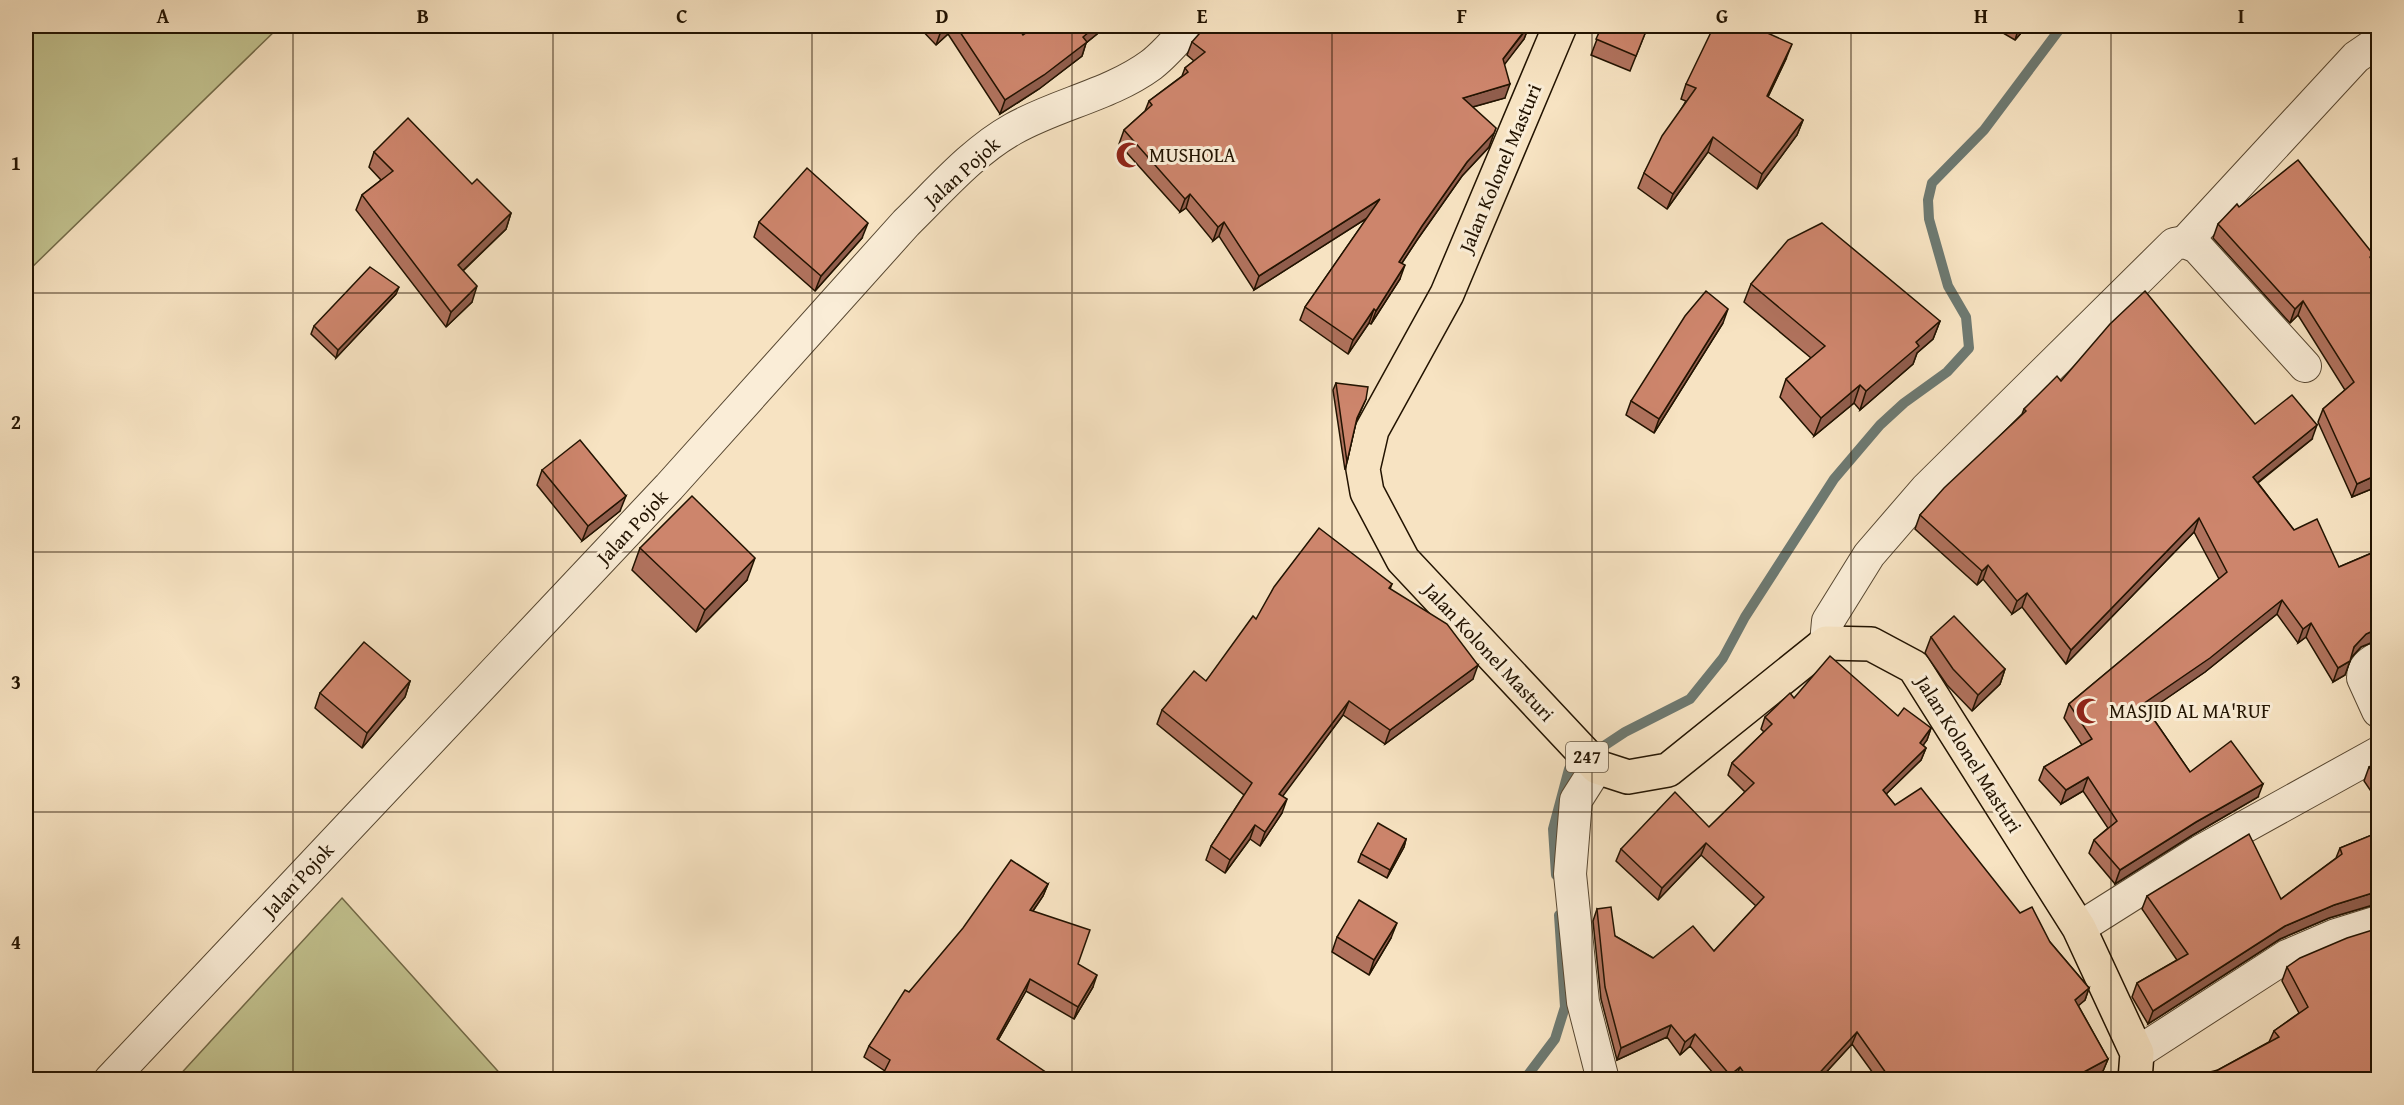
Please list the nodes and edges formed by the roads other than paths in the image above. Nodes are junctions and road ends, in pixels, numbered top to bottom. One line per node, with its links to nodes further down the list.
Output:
1 (1189, 26): 14 (street, Jalan Pojok)
2 (1560, 26): 10 (main road, Jalan Kolonel Masturi / 247)
3 (2379, 42): 4 (street)
4 (2185, 242): 5 (street); 6 (street)
5 (2305, 366)
6 (1826, 643): 10 (main road, Jalan Kolonel Masturi / 247); 12 (main road, Jalan Kolonel Masturi)
7 (2379, 658): 8 (street)
8 (2379, 711)
9 (2379, 753): 12 (street)
10 (1597, 767): 15 (street)
11 (2379, 922): 13 (street)
12 (2079, 928): 13 (main road, Jalan Kolonel Masturi)
13 (2136, 1066)
14 (110, 1080)
15 (1603, 1080)

